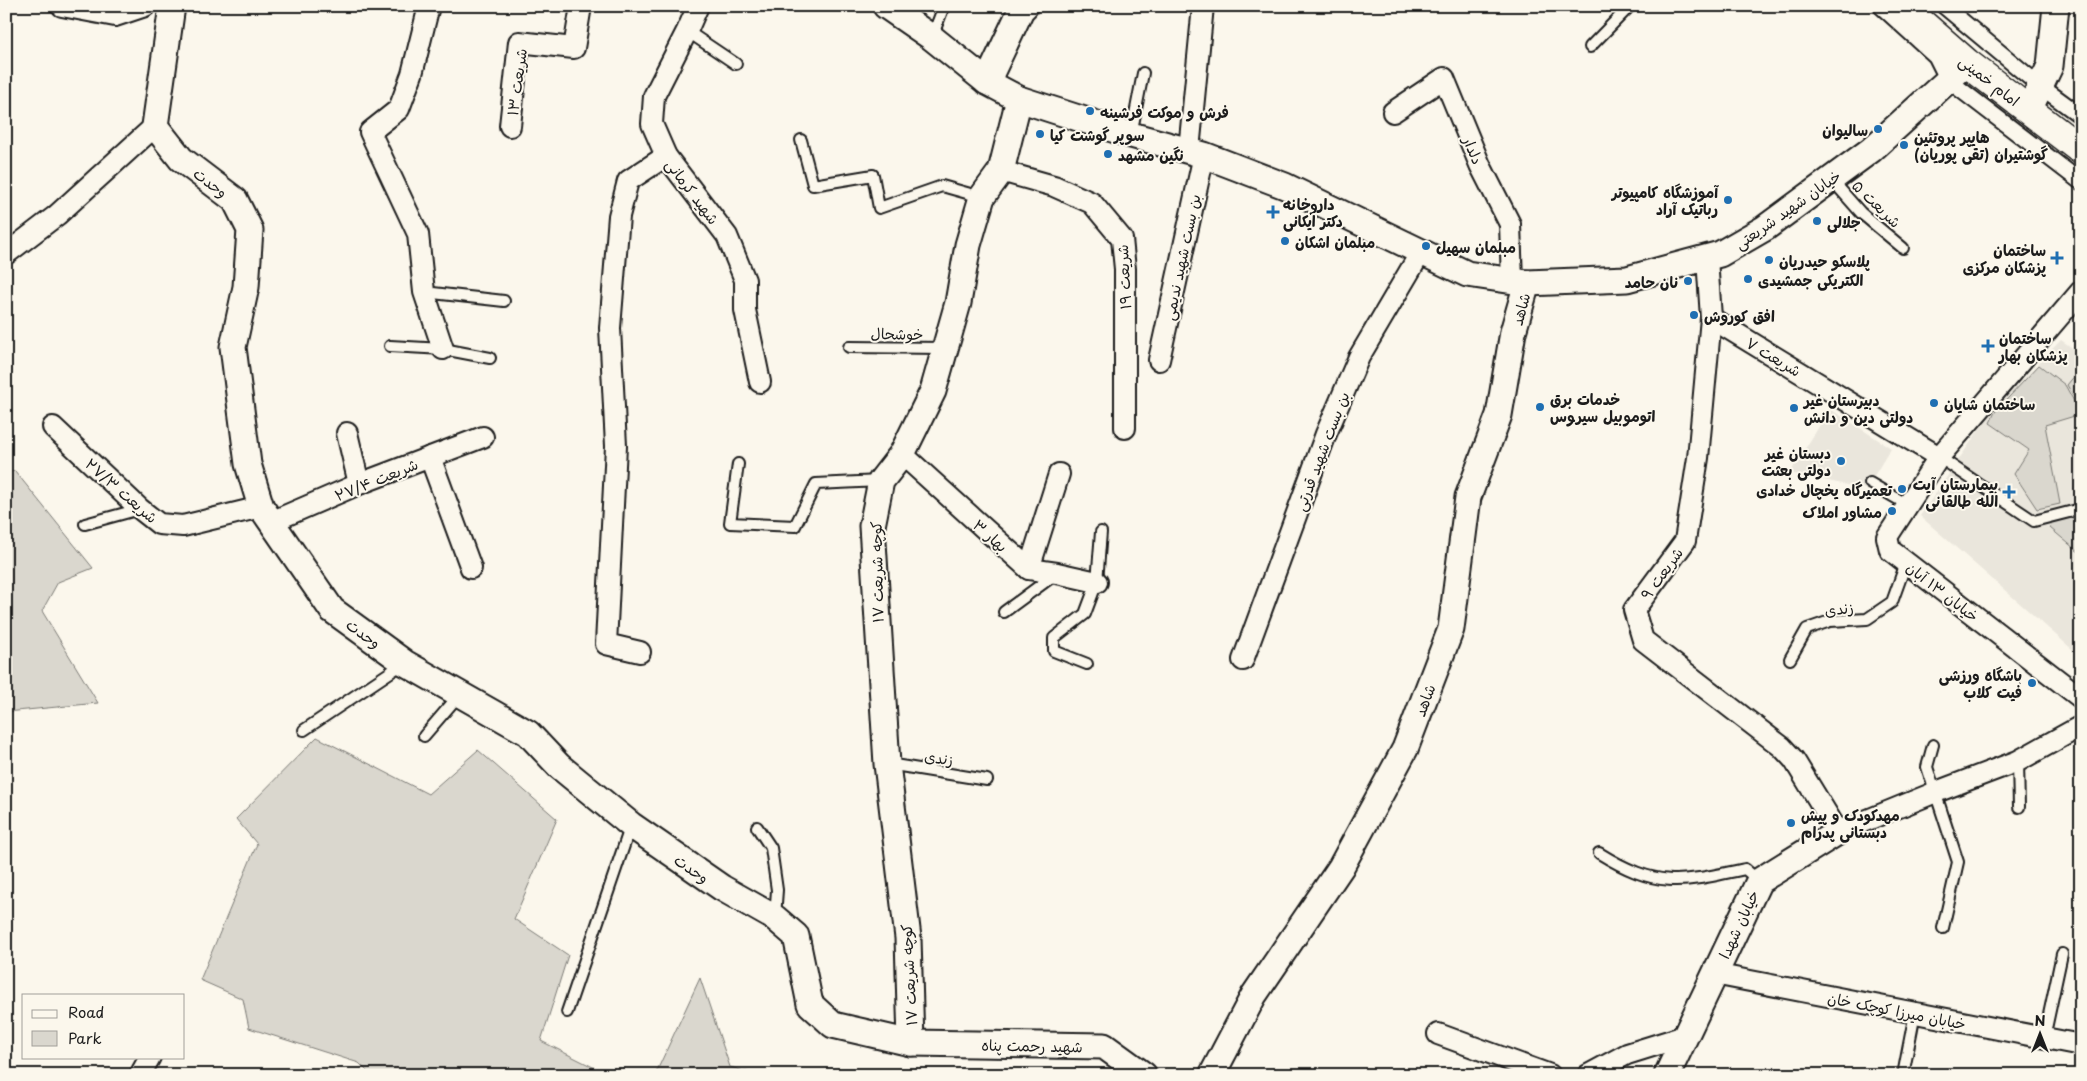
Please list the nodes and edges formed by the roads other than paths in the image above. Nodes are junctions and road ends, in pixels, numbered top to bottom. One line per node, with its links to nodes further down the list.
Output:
1 (62, 6): 2 (street)
2 (145, 6)
3 (172, 6): 27 (street)
4 (429, 6): 44 (street)
5 (581, 6): 28 (street, شریعت ۱۳)
6 (698, 6): 16 (street, شهید کرمانی)
7 (886, 6): 17 (street, خیابان شهید شریعتی)
8 (944, 6): 17 (lane)
9 (1026, 6): 22 (street)
10 (1203, 6): 32 (street, بن بست شهید ندیمی)
11 (1630, 6): 18 (lane)
12 (1880, 6): 20 (street)
13 (1902, 6): 20 (main road, امام خمینی)
14 (1944, 6): 23 (street)
15 (2056, 6): 23 (street)
16 (687, 31): 19 (lane); 33 (street, شهید کرمانی)
17 (931, 38): 22 (street, خیابان شهید شریعتی)
18 (1590, 47)
19 (736, 64)
20 (1958, 72): 23 (main road, امام خمینی); 35 (street, خیابان شهید شریعتی); 36 (street)
21 (1143, 73): 29 (lane)
22 (986, 82): 24 (street, خیابان شهید شریعتی)
23 (2035, 98): 26 (street); 31 (main road, امام خمینی)
24 (1019, 99): 29 (street, خیابان شهید شریعتی); 34 (street, کوچه شریعت ۱۷)
25 (1393, 112): 42 (street, دلدار)
26 (2081, 116)
27 (155, 126): 40 (street); 69 (street, وحدت)
28 (510, 126)
29 (1131, 135): 32 (street, خیابان شهید شریعتی)
30 (801, 140): 37 (lane)
31 (2081, 150)
32 (1196, 153): 39 (street, خیابان شهید شریعتی); 52 (street, بن بست شهید ندیمی)
33 (666, 156): 53 (street, شهید کرمانی); 78 (street)
34 (1001, 171): 37 (street, کوچه شریعت ۱۷); 55 (street, شریعت ۱۹)
35 (1831, 179): 38 (lane, شریعت ۵); 41 (street, خیابان شهید شریعتی)
36 (2081, 182)
37 (982, 197): 49 (street, کوچه شریعت ۱۷)
38 (1903, 248)
39 (1421, 252): 42 (street, خیابان شهید شریعتی); 80 (street, بن بست شهید قدرتی)
40 (6, 254)
41 (1707, 258): 42 (street, خیابان شهید شریعتی); 46 (street, شریعت ۹)
42 (1519, 282): 113 (street, شاهد)
43 (2081, 291): 60 (street, خیابان ۱۳ آبان)
44 (424, 292): 45 (lane); 50 (street)
45 (504, 301)
46 (1711, 318): 60 (street, شریعت ۷); 96 (street, شریعت ۹)
47 (390, 346): 50 (lane)
48 (849, 347): 49 (lane, خوشحال)
49 (945, 348): 58 (street, کوچه شریعت ۱۷)
50 (443, 350): 51 (lane)
51 (490, 358)
52 (1159, 360)
53 (760, 382)
54 (53, 427): 67 (street, شریعت ۲۷/۳)
55 (1125, 428)
56 (347, 433): 65 (street)
57 (483, 438): 59 (street, شریعت ۲۷/۴)
58 (902, 454): 63 (street, کوچه شریعت ۱۷); 74 (street, بهار ۳)
59 (430, 457): 65 (street, شریعت ۲۷/۴); 73 (street)
60 (1939, 457): 66 (street, خیابان ۱۳ آبان); 68 (lane)
61 (738, 464): 63 (lane)
62 (1059, 474): 74 (street)
63 (881, 481): 90 (street, کوچه شریعت ۱۷)
64 (1870, 483): 66 (lane)
65 (359, 484): 69 (street, شریعت ۲۷/۴)
66 (1908, 505): 72 (street, خیابان ۱۳ آبان)
67 (140, 509): 69 (street, شریعت ۲۷/۳); 70 (lane)
68 (2081, 509)
69 (266, 515): 81 (street, وحدت)
70 (85, 524)
71 (1101, 532): 76 (lane)
72 (1906, 563): 79 (lane, زندی); 84 (street, خیابان ۱۳ آبان)
73 (471, 568)
74 (1029, 569): 75 (street)
75 (1057, 573): 76 (street); 77 (lane)
76 (1097, 582): 82 (lane)
77 (1004, 612)
78 (640, 652)
79 (1790, 659)
80 (1243, 660)
81 (405, 663): 83 (street, وحدت); 86 (lane)
82 (1087, 664)
83 (460, 694): 87 (lane); 94 (street, وحدت)
84 (2081, 698)
85 (2081, 726): 89 (street, خیابان شهدا)
86 (304, 730)
87 (424, 736)
88 (1933, 745): 92 (lane)
89 (2018, 761): 92 (street, خیابان شهدا); 93 (lane)
90 (887, 764): 91 (lane, زندی); 108 (street, کوچه شریعت ۱۷)
91 (987, 780)
92 (1936, 792): 96 (street, خیابان شهدا); 100 (lane)
93 (2019, 807)
94 (631, 824): 99 (street, وحدت); 103 (lane)
95 (757, 827): 99 (lane)
96 (1838, 832): 98 (street, خیابان شهدا)
97 (1599, 854): 98 (lane)
98 (1759, 881): 102 (street, خیابان شهدا)
99 (775, 918): 108 (street, وحدت)
100 (1943, 928)
101 (2062, 954): 107 (lane)
102 (1714, 974): 104 (street, خیابان میرزا کوچک خان); 106 (street, خیابان شهدا)
103 (567, 1012)
104 (1915, 1013): 107 (street, خیابان میرزا کوچک خان); 117 (lane)
105 (1438, 1034): 114 (street)
106 (1688, 1035): 115 (street); 116 (street, خیابان شهدا)
107 (2044, 1038): 109 (street, خیابان میرزا کوچک خان)
108 (911, 1043): 112 (street, شهید رحمت پناه)
109 (2081, 1045)
110 (149, 1058): 111 (street)
111 (140, 1075)
112 (1144, 1075)
113 (1212, 1075)
114 (1550, 1075)
115 (1588, 1075)
116 (1667, 1075)
117 (1902, 1075)

